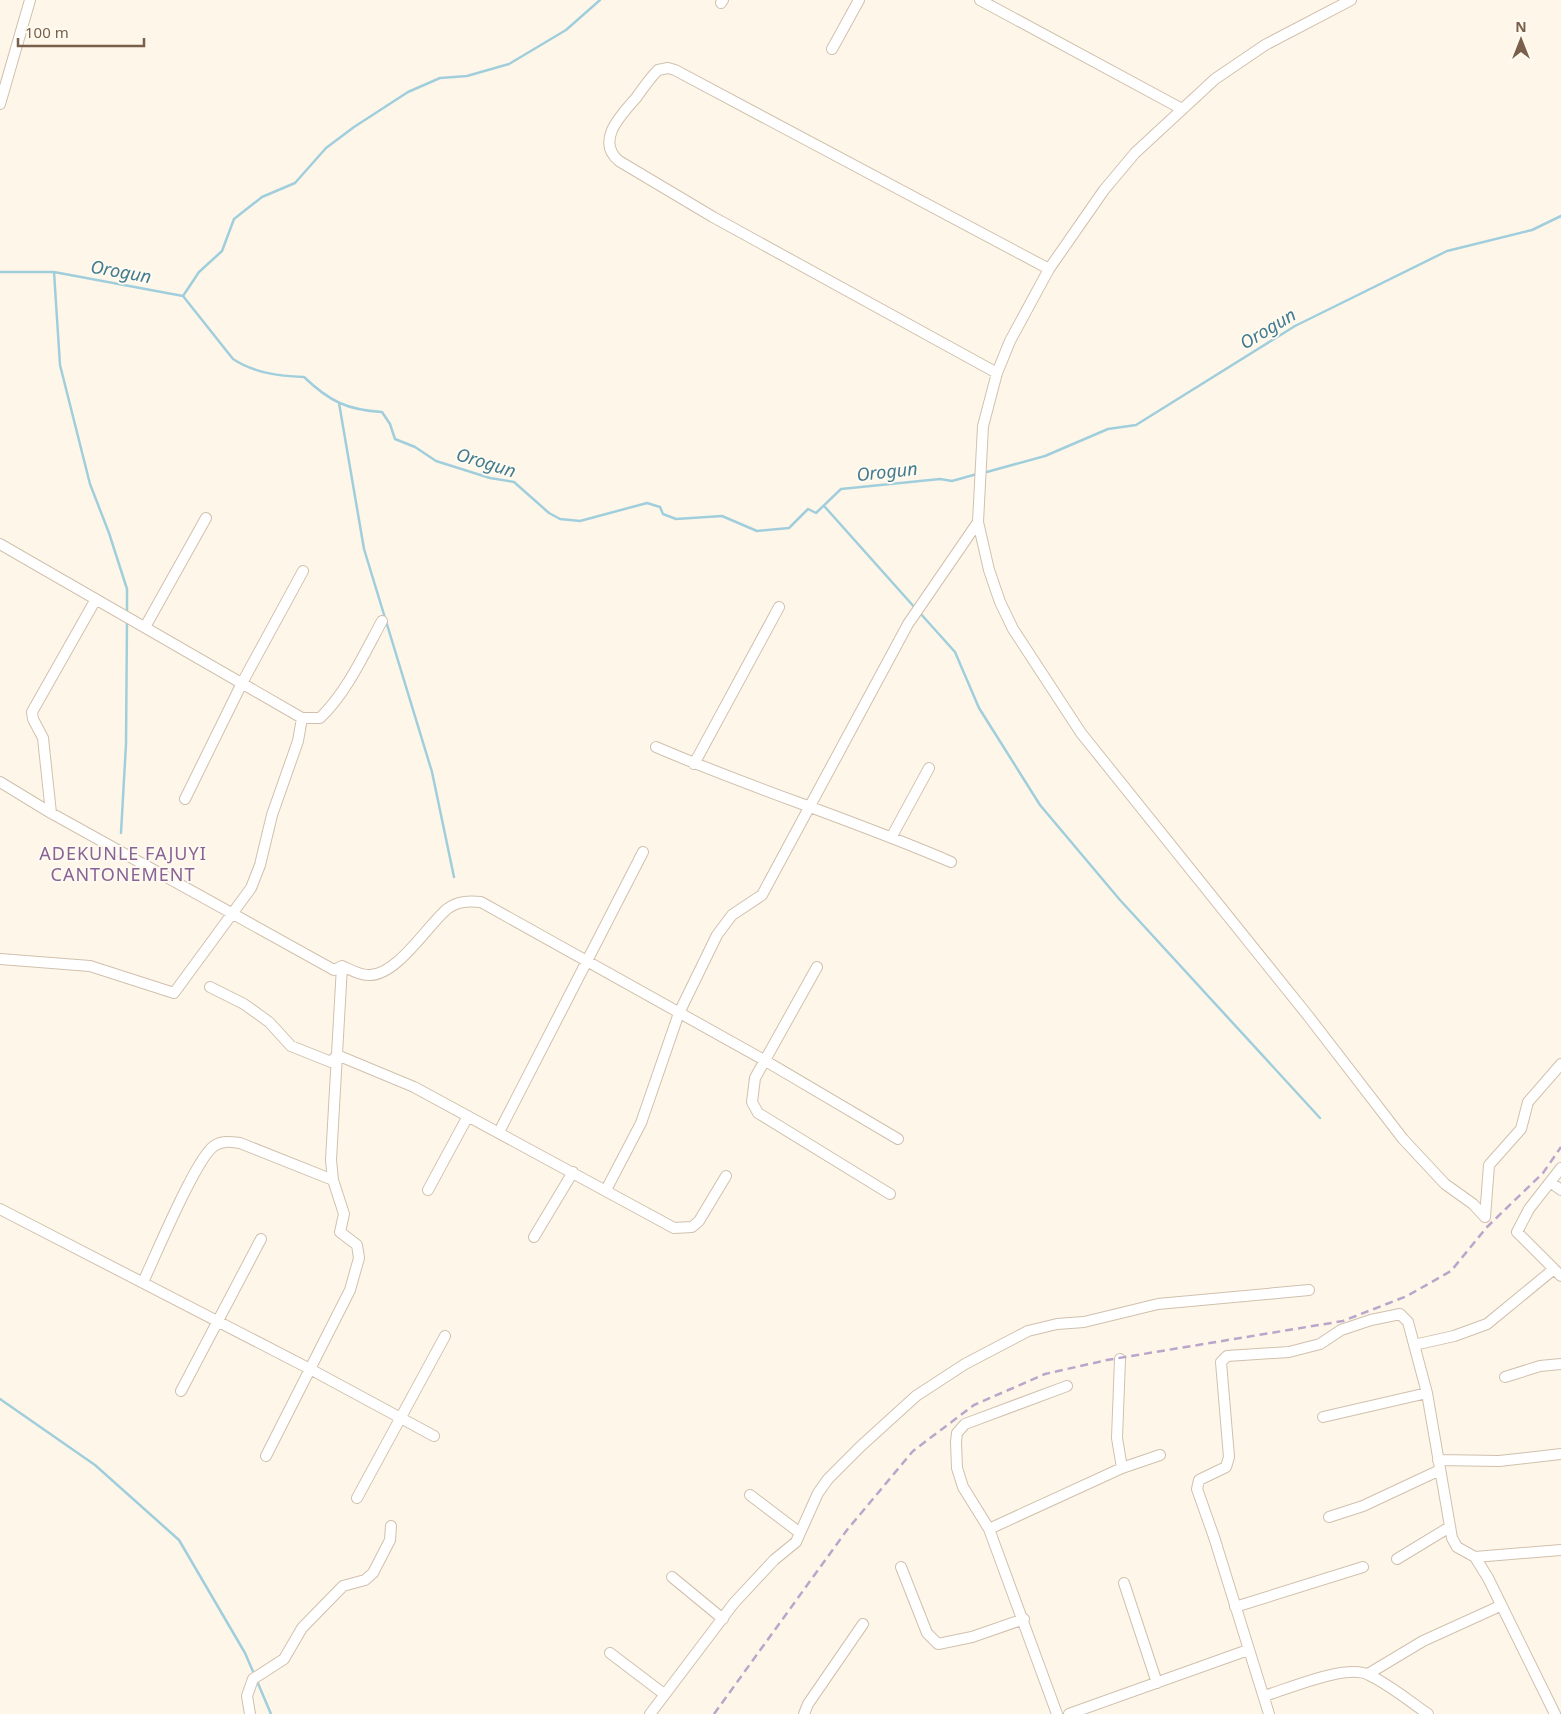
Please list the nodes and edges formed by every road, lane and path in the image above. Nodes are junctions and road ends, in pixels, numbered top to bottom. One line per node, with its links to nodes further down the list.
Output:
1 (30, 0): 6 (street)
2 (859, 0): 5 (street)
3 (980, 0): 7 (street)
4 (1352, 0): 7 (street)
5 (832, 49)
6 (0, 104)
7 (1182, 109): 8 (street)
8 (1049, 269): 9 (street); 9 (street)
9 (997, 373): 11 (street)
10 (206, 518): 17 (street)
11 (978, 522): 25 (street); 39 (street)
12 (0, 544): 14 (street)
13 (303, 570): 18 (street)
14 (96, 599): 17 (street); 26 (street)
15 (778, 608): 21 (street)
16 (382, 621): 19 (street)
17 (145, 627): 18 (street)
18 (242, 683): 19 (street); 24 (street)
19 (302, 718): 30 (street)
20 (656, 747): 21 (street)
21 (694, 764): 25 (street)
22 (929, 768): 27 (street)
23 (0, 782): 26 (street)
24 (185, 799)
25 (809, 808): 27 (street); 36 (street)
26 (51, 813): 30 (street)
27 (892, 836): 29 (street)
28 (644, 852): 32 (street)
29 (951, 862)
30 (232, 914): 31 (street); 33 (street)
31 (0, 959)
32 (585, 961): 33 (street); 36 (street); 41 (street)
33 (342, 966): 37 (street)
34 (817, 967): 38 (street)
35 (210, 987): 37 (street)
36 (679, 1013): 38 (street); 49 (street)
37 (337, 1055): 40 (street); 46 (street)
38 (764, 1060): 42 (street); 51 (street)
39 (1561, 1064)
40 (468, 1116): 41 (street); 48 (street)
41 (499, 1132): 44 (street)
42 (898, 1139)
43 (1561, 1168): 47 (street)
44 (573, 1172): 49 (street); 53 (street)
45 (726, 1176): 49 (street)
46 (333, 1180): 56 (street); 63 (street)
47 (1550, 1182): 50 (street); 55 (street)
48 (428, 1190)
49 (606, 1190)
50 (1561, 1190)
51 (890, 1194)
52 (0, 1209): 56 (street)
53 (534, 1237)
54 (261, 1239): 58 (street)
55 (1558, 1272): 60 (street)
56 (143, 1282): 58 (street)
57 (1309, 1290): 82 (street)
58 (218, 1321): 63 (street); 66 (street)
59 (445, 1336): 69 (street)
60 (1414, 1346): 67 (street); 91 (street)
61 (1120, 1360): 75 (street)
62 (1561, 1364): 64 (street)
63 (310, 1369): 69 (street); 73 (street)
64 (1505, 1377)
65 (1067, 1386): 81 (street)
66 (181, 1391)
67 (1427, 1394): 68 (street); 74 (street)
68 (1323, 1416)
69 (401, 1418): 70 (street); 77 (street)
70 (434, 1436)
71 (1561, 1454): 74 (street)
72 (1160, 1455): 75 (street)
73 (266, 1456)
74 (1439, 1465): 78 (street); 80 (street)
75 (1122, 1468): 81 (street)
76 (750, 1495): 82 (street)
77 (357, 1498)
78 (1329, 1517)
79 (391, 1526): 101 (street)
80 (1448, 1528): 84 (street); 85 (street)
81 (990, 1529): 93 (street)
82 (800, 1533): 92 (street)
83 (1561, 1550): 84 (street)
84 (1475, 1557): 90 (street)
85 (1397, 1559)
86 (901, 1567): 93 (street)
87 (1363, 1567): 91 (street)
88 (672, 1577): 92 (street)
89 (1124, 1582): 98 (street)
90 (1500, 1606): 97 (street); 108 (street)
91 (1235, 1607): 95 (street)
92 (723, 1619): 99 (street)
93 (1024, 1619): 104 (street)
94 (863, 1624): 103 (street)
95 (1248, 1650): 98 (street); 100 (street)
96 (610, 1653): 99 (street)
97 (1368, 1674): 100 (street); 107 (street)
98 (1157, 1683): 105 (street)
99 (664, 1694): 102 (street)
100 (1264, 1696): 106 (street)
101 (250, 1714)
102 (650, 1714)
103 (804, 1714)
104 (1056, 1714)
105 (1069, 1714)
106 (1269, 1714)
107 (1428, 1714)
108 (1555, 1714)

